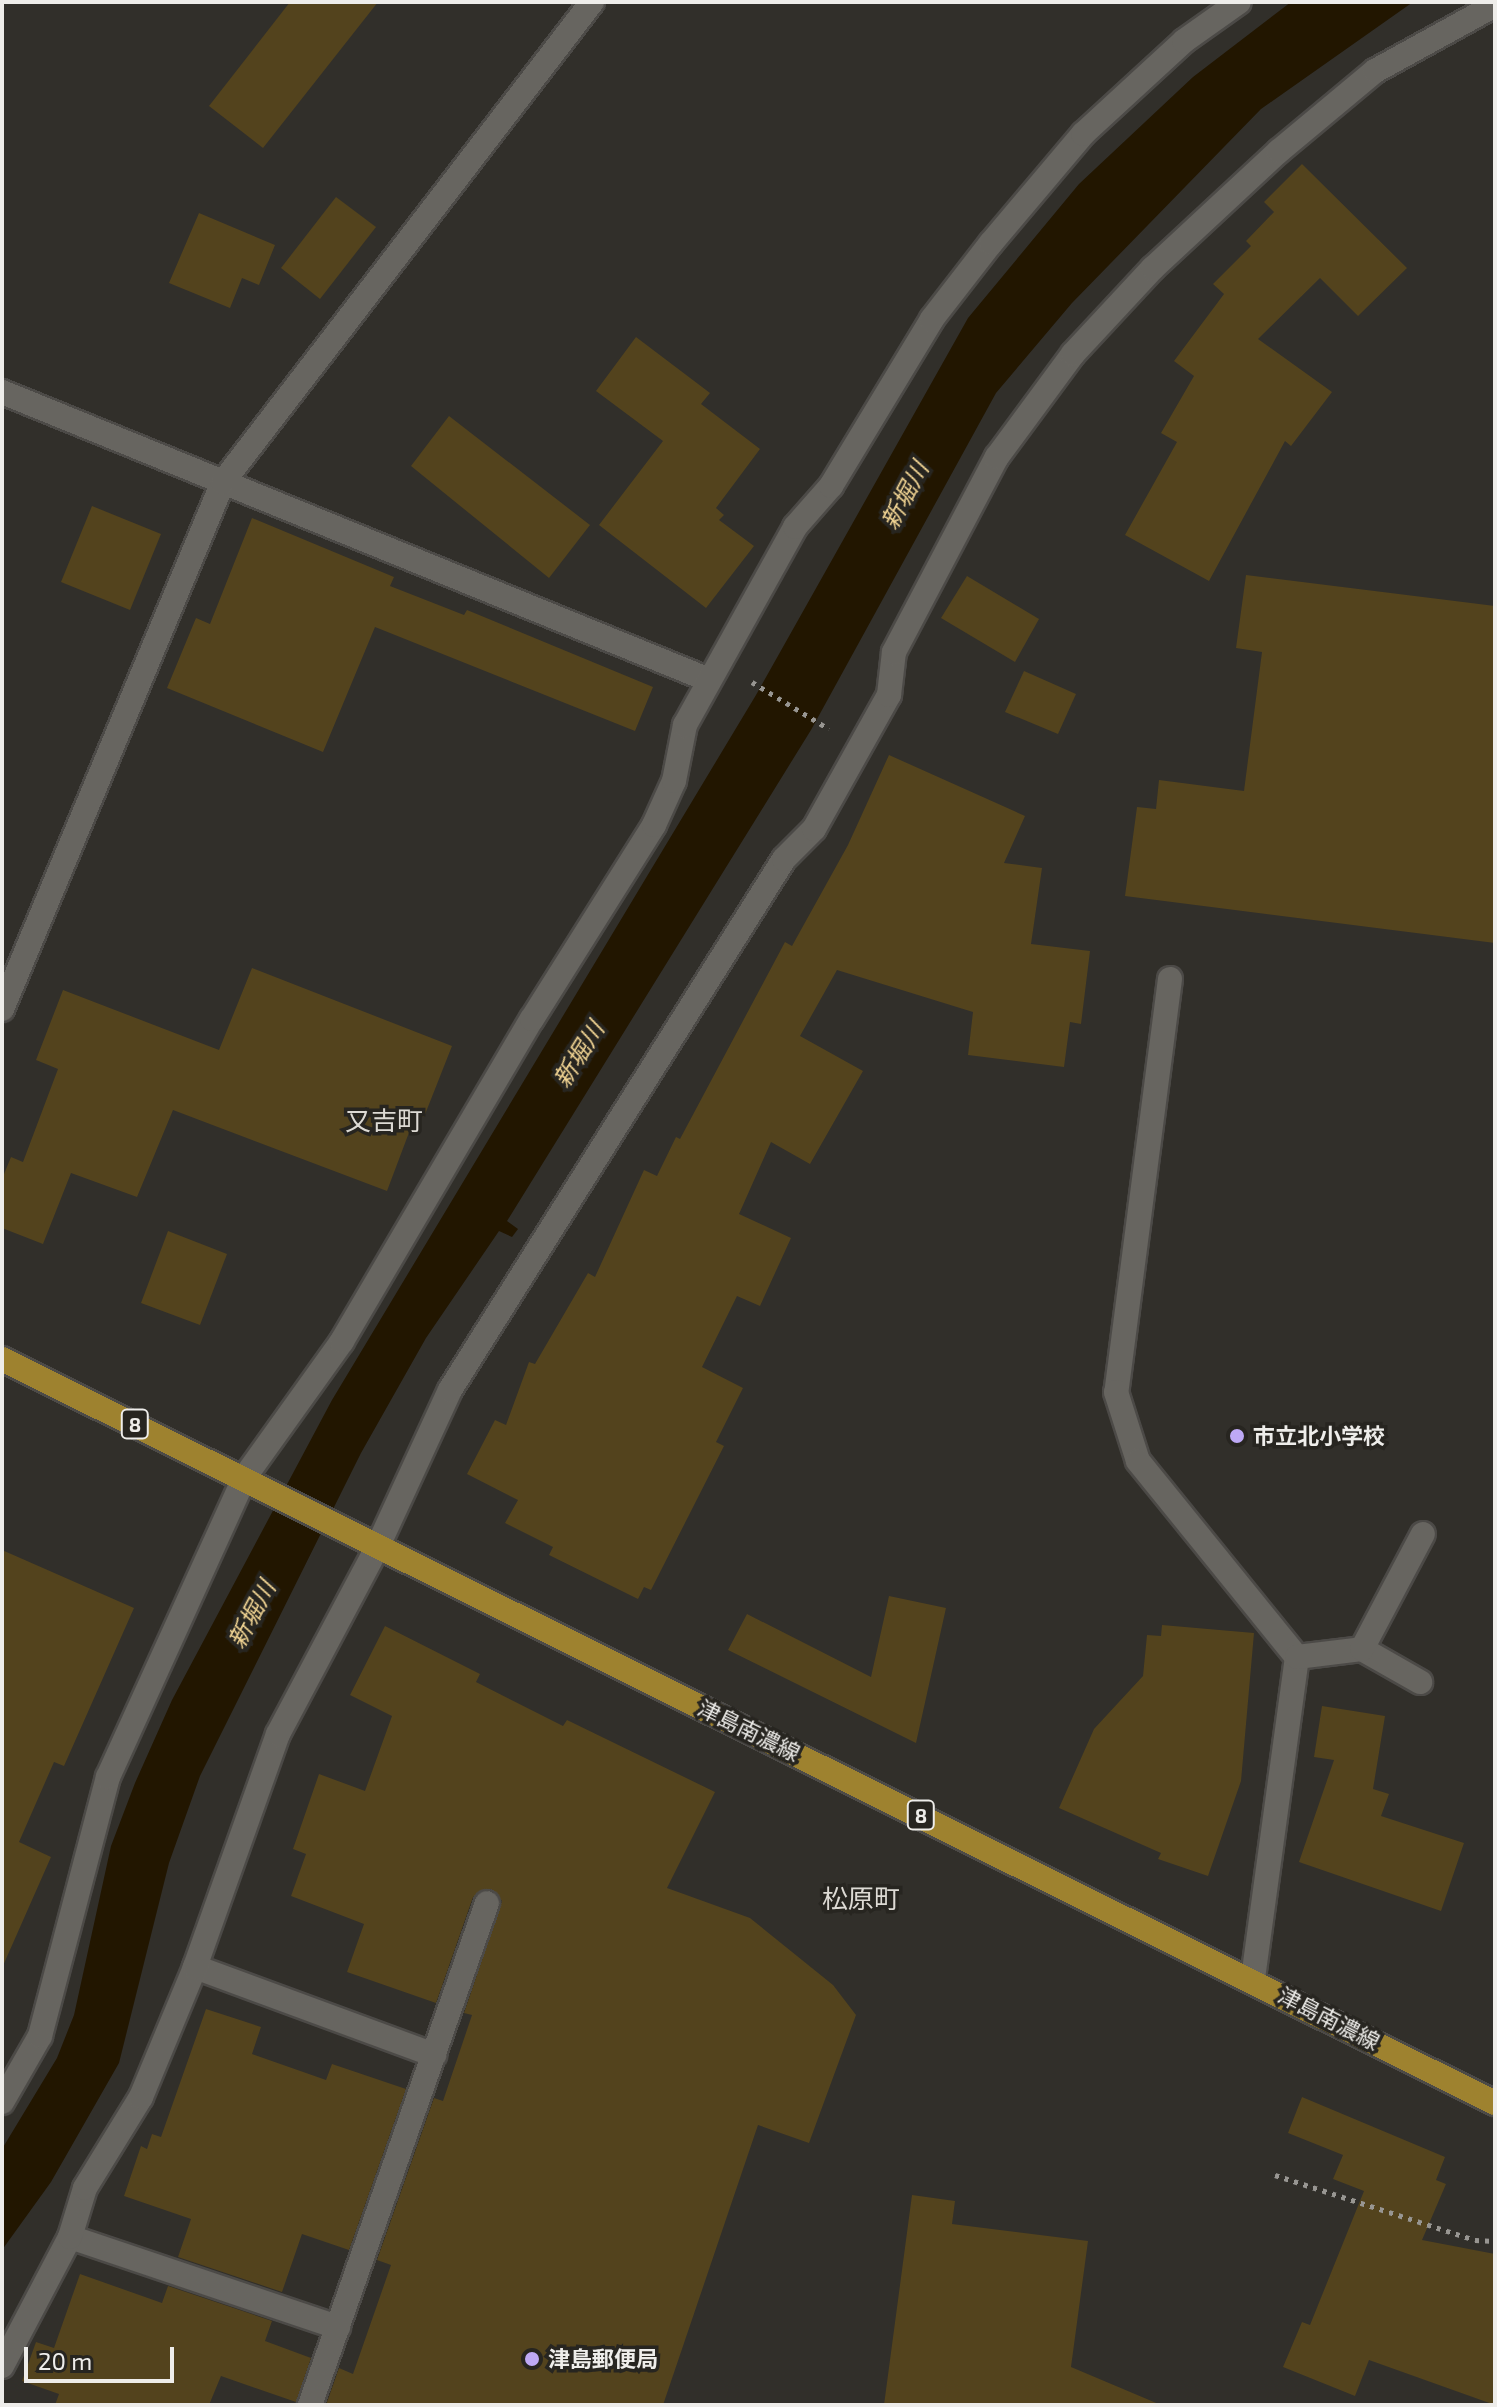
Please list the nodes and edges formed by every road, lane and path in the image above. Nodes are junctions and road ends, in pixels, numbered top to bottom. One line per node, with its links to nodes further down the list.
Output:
1 (592, 2): 5 (street)
2 (1239, 2): 7 (street)
3 (1495, 5): 14 (street)
4 (2, 392): 5 (street)
5 (223, 482): 7 (street); 10 (street)
6 (746, 679): 8 (path)
7 (709, 680): 12 (street)
8 (833, 731)
9 (1170, 979): 16 (street)
10 (2, 1009)
11 (2, 1359): 12 (main road, 津島南濃線 / 8)
12 (244, 1478): 14 (main road, 津島南濃線 / 8); 22 (street)
13 (1423, 1534): 15 (street)
14 (377, 1548): 19 (street); 20 (main road, 津島南濃線 / 8)
15 (1362, 1649): 16 (street); 17 (street)
16 (1297, 1657): 20 (street)
17 (1420, 1682)
18 (487, 1903): 21 (street)
19 (195, 1967): 21 (street); 25 (street)
20 (1253, 1979): 23 (main road, 津島南濃線 / 8)
21 (434, 2055): 27 (street)
22 (2, 2102)
23 (1495, 2103)
24 (1275, 2175): 26 (path)
25 (70, 2237): 27 (street); 28 (street)
26 (1495, 2241)
27 (338, 2327): 29 (street)
28 (2, 2366)
29 (310, 2405)

